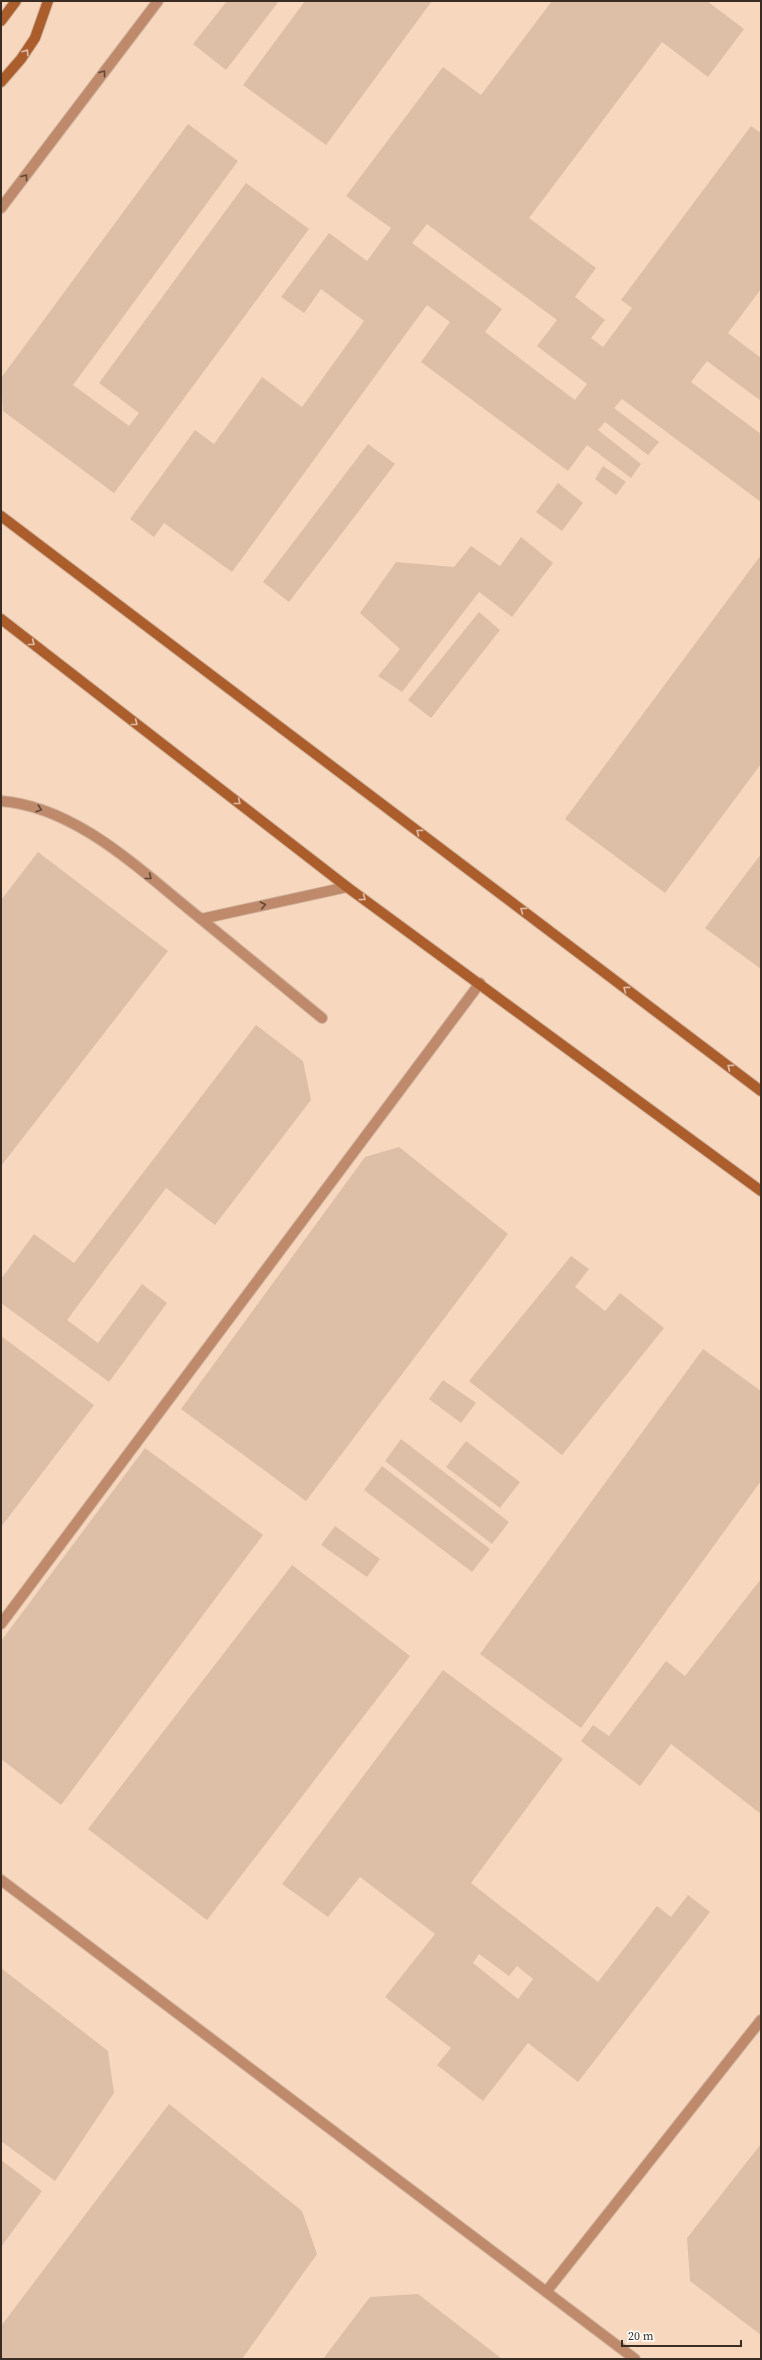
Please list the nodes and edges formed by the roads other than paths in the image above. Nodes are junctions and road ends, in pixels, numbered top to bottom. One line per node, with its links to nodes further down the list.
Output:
1 (16, 1): 4 (main road)
2 (48, 1): 5 (main road, one-way to 2)
3 (158, 1): 6 (street, one-way to 3)
4 (1, 21)
5 (1, 82)
6 (1, 208)
7 (1, 516): 14 (main road, one-way to 7)
8 (1, 619): 10 (main road, one-way to 10)
9 (1, 801): 11 (street, one-way to 11)
10 (347, 887): 11 (street, one-way to 10); 12 (main road, one-way to 12)
11 (201, 919): 13 (street)
12 (480, 983): 15 (main road); 16 (street)
13 (322, 1018)
14 (761, 1091)
15 (761, 1191)
16 (1, 1624)
17 (1, 1880): 19 (street)
18 (761, 2020): 19 (street)
19 (546, 2292): 20 (street)
20 (635, 2359)

